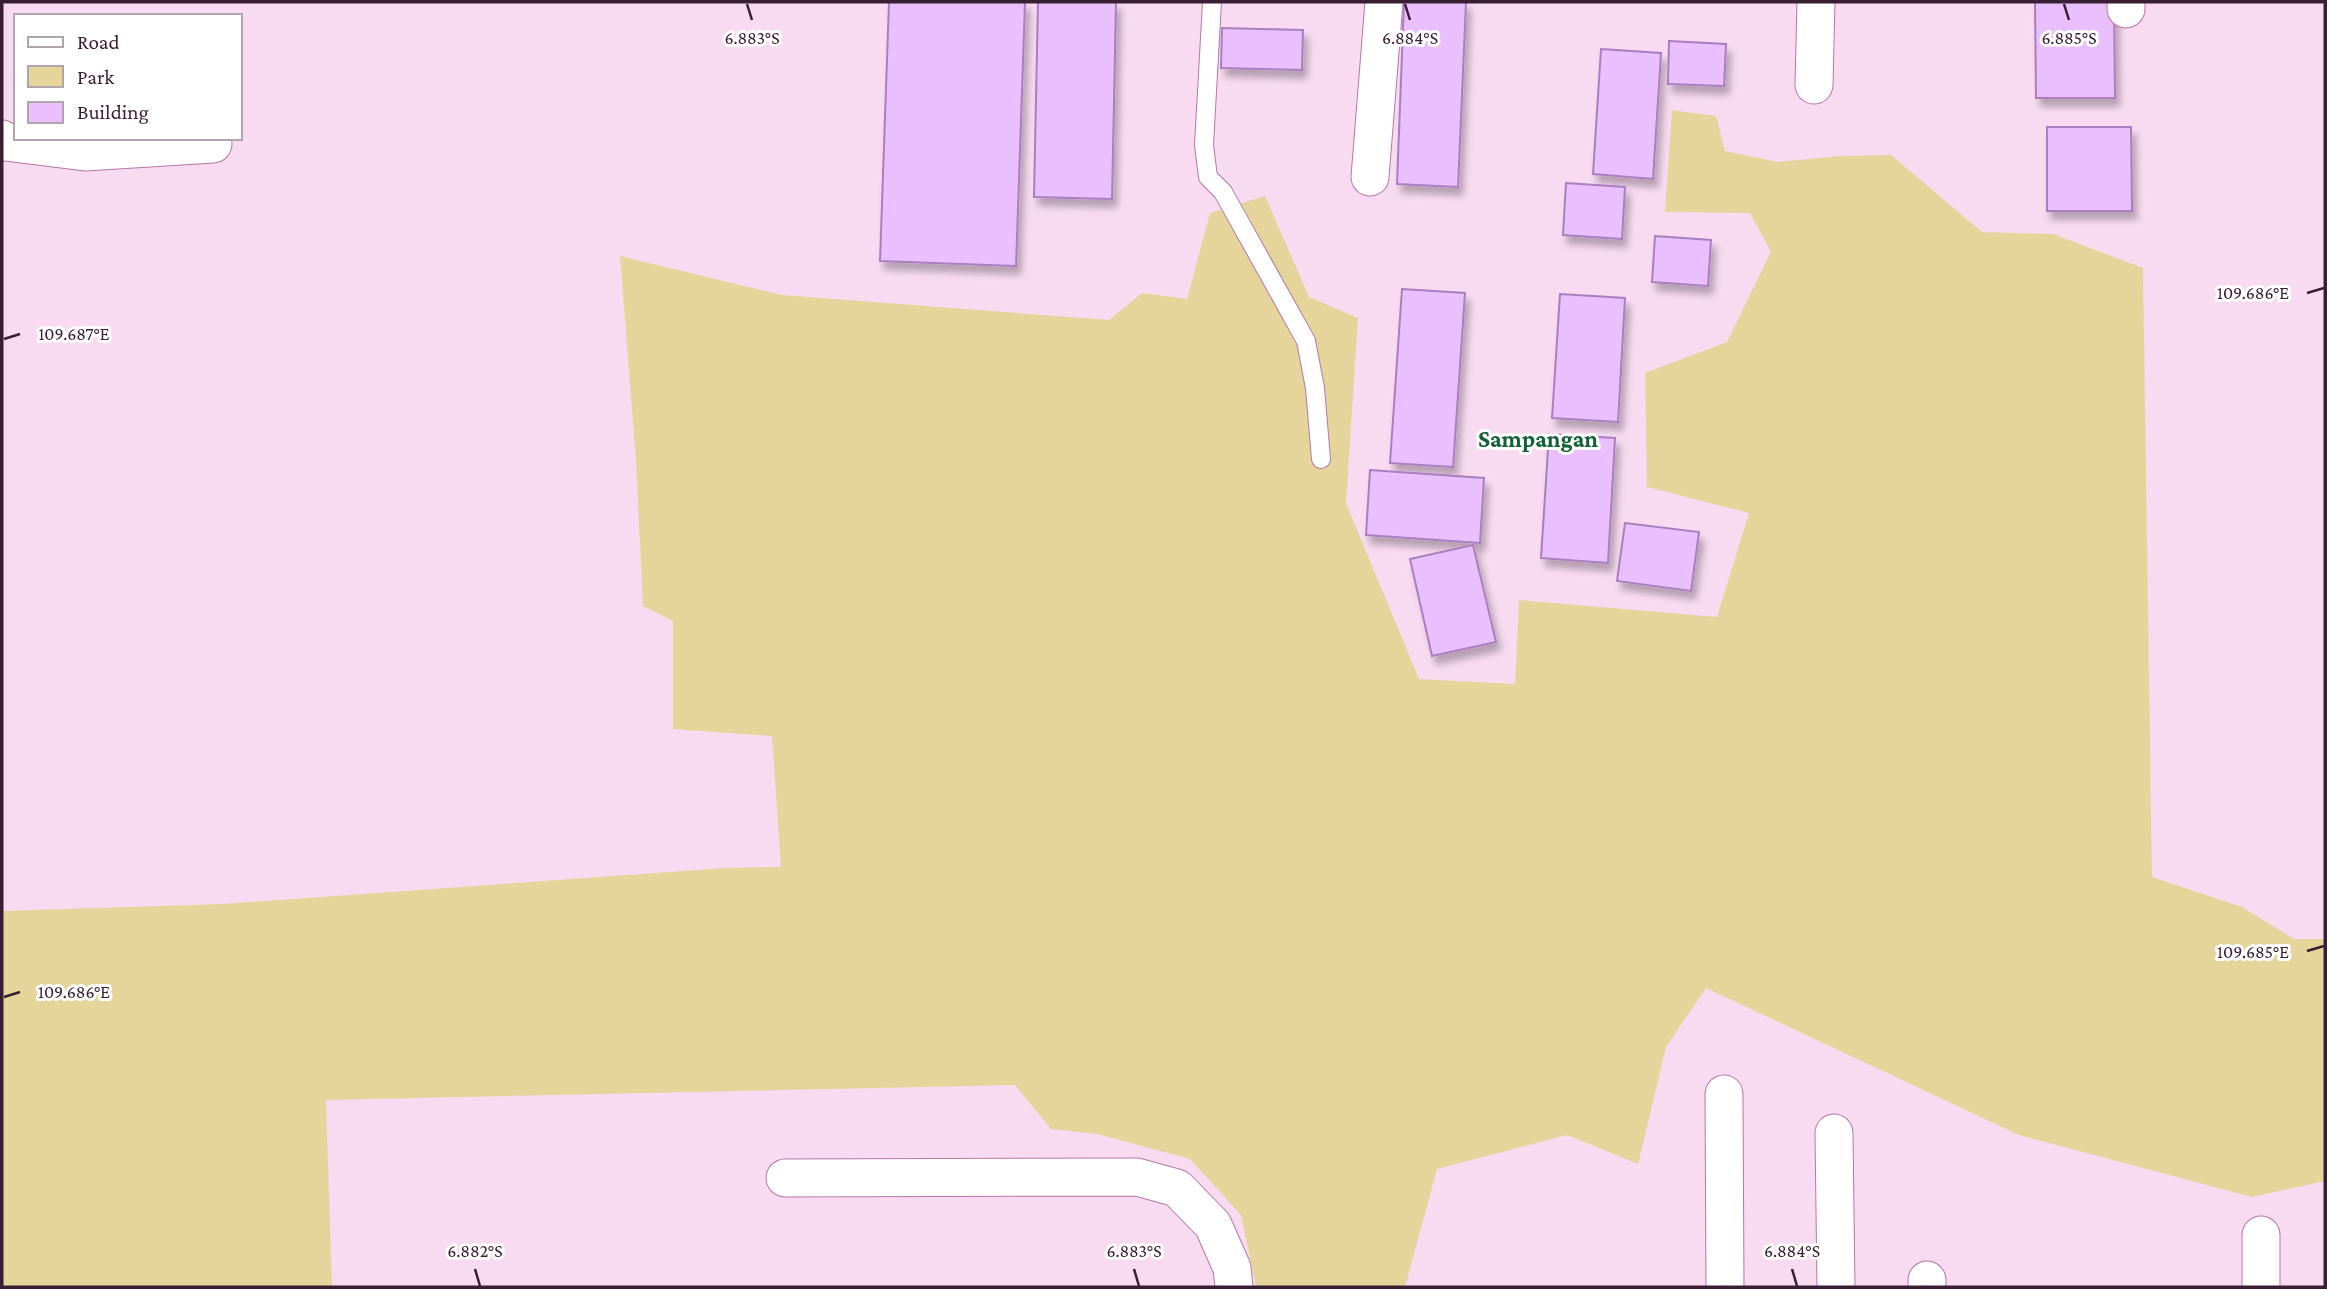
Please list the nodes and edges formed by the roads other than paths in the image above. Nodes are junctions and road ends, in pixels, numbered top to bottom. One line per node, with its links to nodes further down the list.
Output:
1 (1212, 2): 8 (lane)
2 (1384, 2): 7 (street)
3 (1816, 2): 4 (street)
4 (1814, 85)
5 (2, 139): 6 (street)
6 (213, 144)
7 (1370, 177)
8 (1321, 458)
9 (1724, 1094): 14 (street)
10 (1834, 1133): 15 (street)
11 (785, 1178): 13 (street)
12 (2260, 1235): 16 (street)
13 (1234, 1287)
14 (1725, 1287)
15 (1836, 1287)
16 (2260, 1287)

